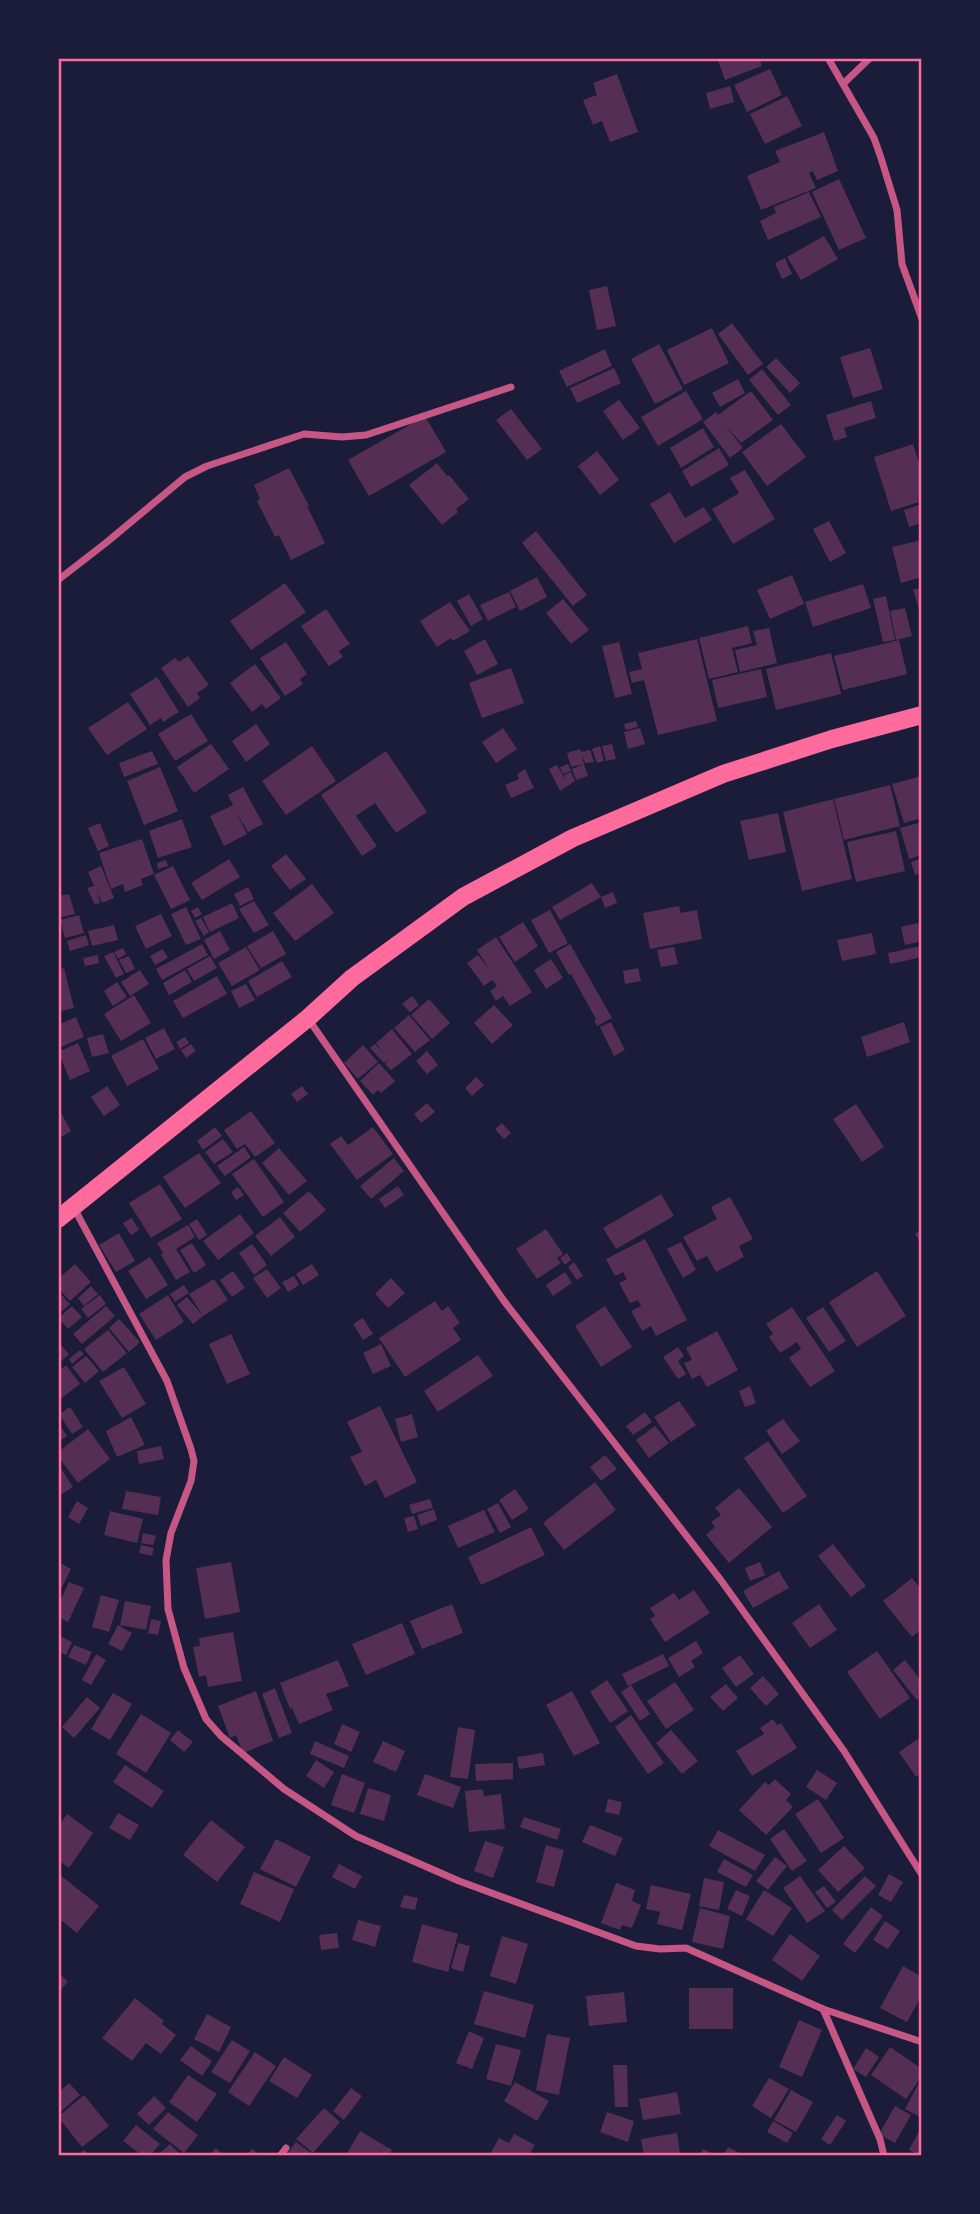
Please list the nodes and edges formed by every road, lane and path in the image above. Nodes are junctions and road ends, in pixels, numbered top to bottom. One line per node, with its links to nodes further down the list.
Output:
1 (828, 58): 3 (street)
2 (870, 58): 3 (street)
3 (843, 84): 4 (street)
4 (922, 319)
5 (511, 387): 6 (street)
6 (58, 580)
7 (922, 715): 8 (main road)
8 (308, 1018): 9 (main road); 11 (street)
9 (74, 1207): 10 (main road); 12 (street)
10 (58, 1219)
11 (922, 1875)
12 (823, 2009): 13 (street); 16 (street)
13 (922, 2042)
14 (286, 2148): 15 (street)
15 (281, 2156)
16 (884, 2156)

